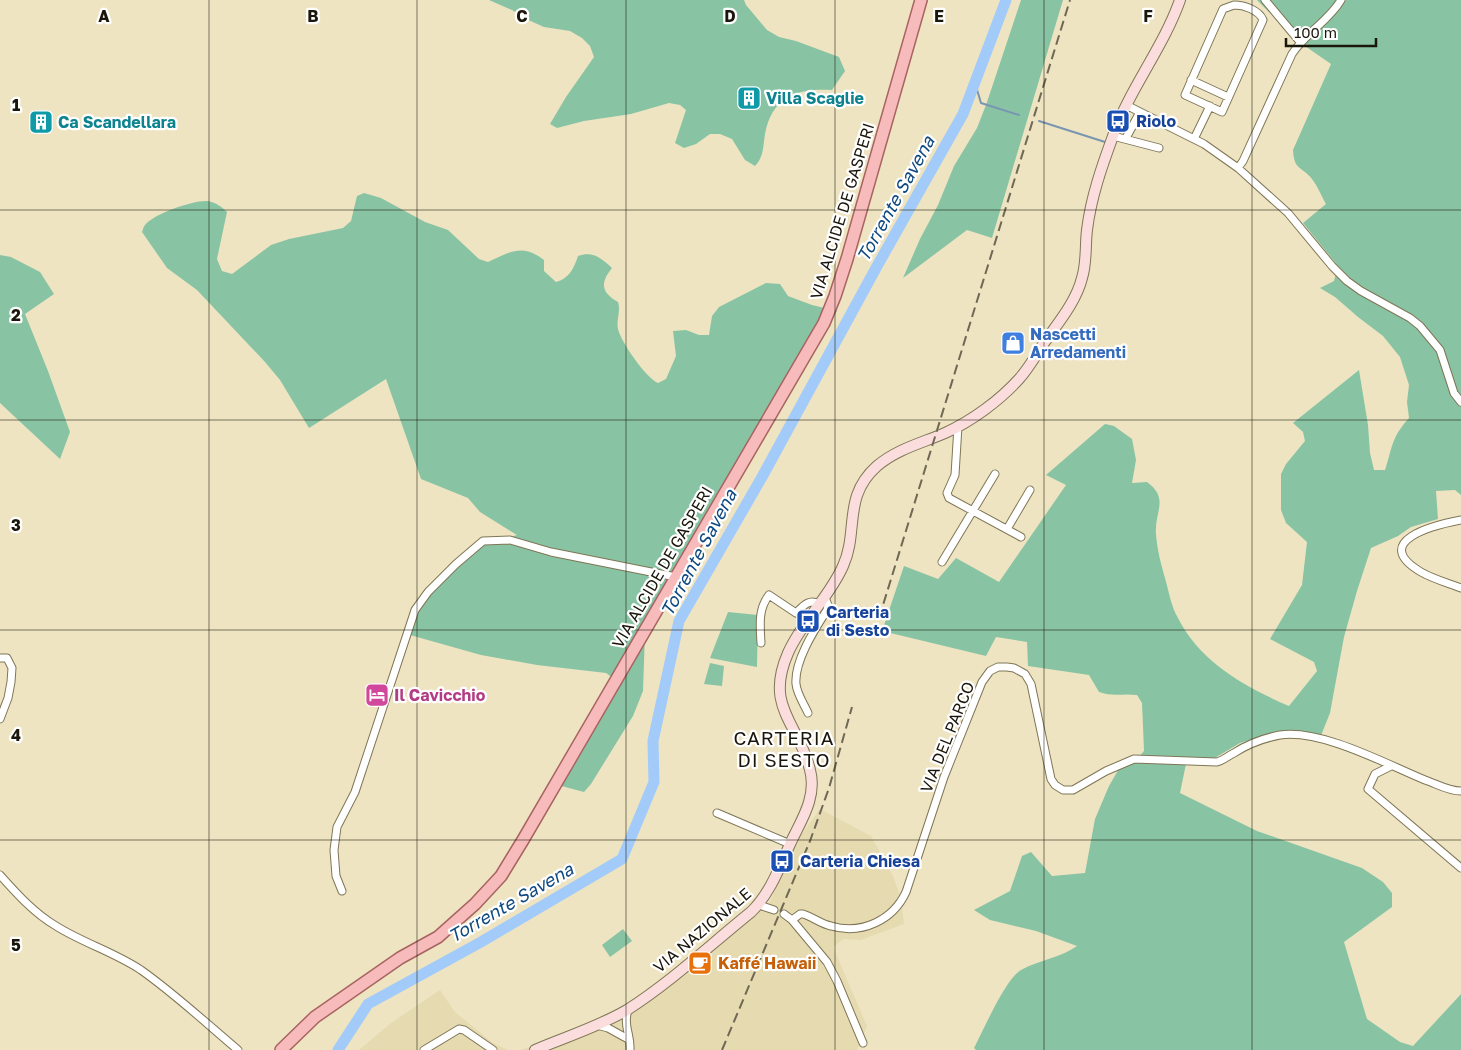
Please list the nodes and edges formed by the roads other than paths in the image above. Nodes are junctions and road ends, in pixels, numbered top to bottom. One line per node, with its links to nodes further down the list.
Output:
1 (922, 0): 25 (main road, VIA ALCIDE DE GASPERI)
2 (1180, 0): 8 (main road, VIA NAZIONALE)
3 (1265, 0): 5 (street)
4 (1341, 0): 5 (street)
5 (1301, 43): 15 (street)
6 (1191, 80): 7 (street); 7 (street); 9 (street)
7 (1228, 97): 9 (street)
8 (1126, 105): 10 (street); 11 (main road, VIA NAZIONALE)
9 (1210, 106): 13 (street)
10 (1140, 112): 12 (street); 13 (street)
11 (1113, 136): 12 (street); 17 (main road, VIA NAZIONALE)
12 (1126, 138): 14 (street)
13 (1194, 139): 15 (street)
14 (1159, 148)
15 (1238, 168): 16 (street)
16 (1461, 402)
17 (958, 426): 20 (street); 27 (main road, VIA NAZIONALE)
18 (995, 474): 20 (street)
19 (1030, 490): 22 (street)
20 (973, 510): 22 (street); 24 (street)
21 (1461, 520): 26 (street)
22 (1007, 529): 23 (street)
23 (1021, 537)
24 (942, 562)
25 (676, 577): 38 (street); 51 (main road, VIA ALCIDE DE GASPERI)
26 (1461, 588)
27 (822, 601): 28 (street); 30 (street, VIA NAZIONALE); 35 (main road, VIA NAZIONALE)
28 (761, 642)
29 (0, 658): 31 (street)
30 (808, 713)
31 (0, 719)
32 (1391, 766): 33 (street, VIA DEL PARCO); 36 (street); 42 (street, VIA DEL PARCO)
33 (1461, 791)
34 (716, 813): 35 (street)
35 (790, 844): 39 (main road, VIA NAZIONALE)
36 (1461, 868)
37 (0, 875): 50 (street)
38 (342, 891)
39 (758, 905): 40 (street); 43 (main road, VIA NAZIONALE)
40 (774, 910)
41 (784, 914): 42 (street)
42 (792, 920): 49 (street)
43 (628, 1009): 44 (main road, VIA NAZIONALE); 46 (street)
44 (612, 1017): 45 (main road, VIA NAZIONALE); 46 (street); 47 (street)
45 (596, 1025): 47 (street); 54 (main road, VIA NAZIONALE)
46 (626, 1028): 48 (street)
47 (619, 1033): 48 (street)
48 (628, 1039): 55 (street)
49 (863, 1043)
50 (238, 1050)
51 (281, 1050)
52 (424, 1050): 53 (street)
53 (493, 1050)
54 (535, 1050)
55 (630, 1050)

